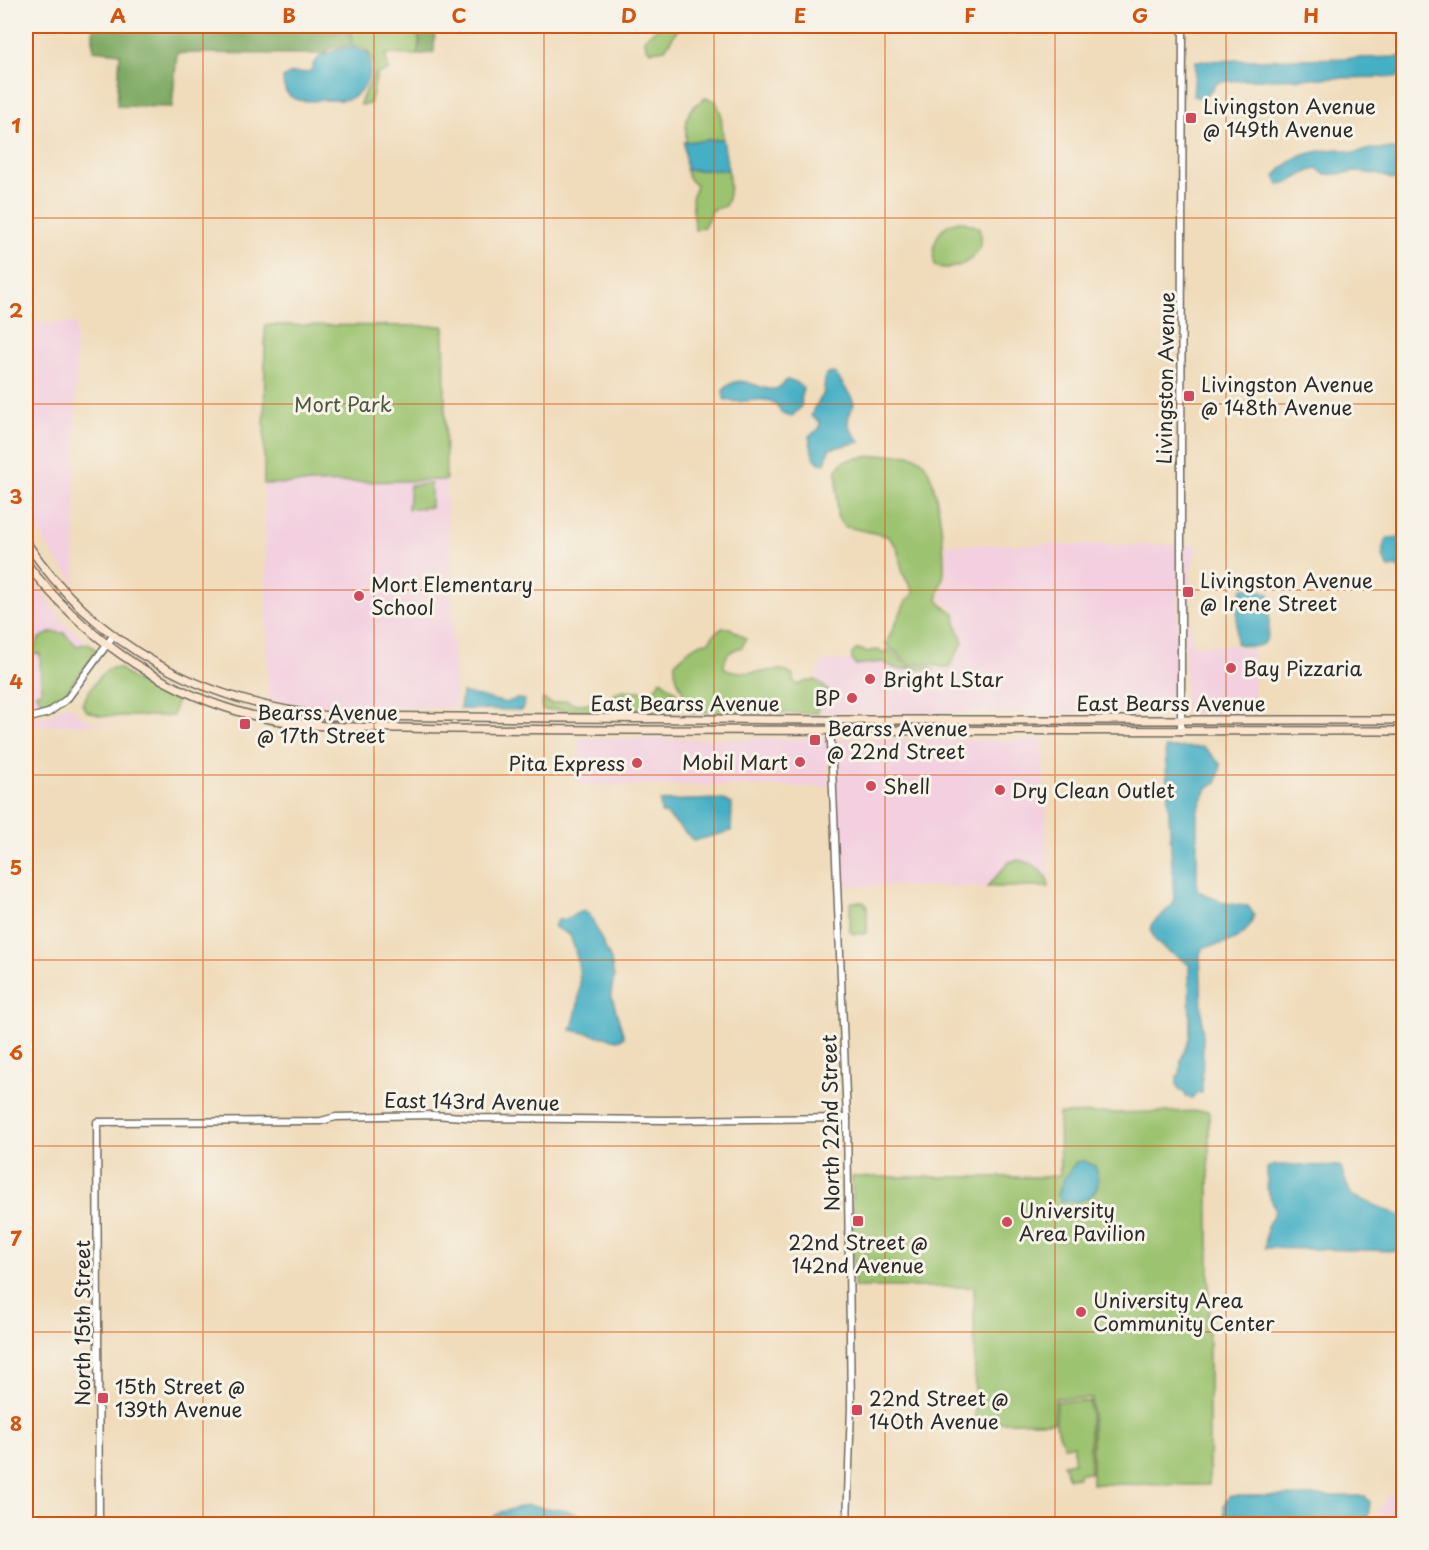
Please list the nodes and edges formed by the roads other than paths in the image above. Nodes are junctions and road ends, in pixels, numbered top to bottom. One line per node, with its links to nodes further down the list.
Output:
1 (1184, 26): 12 (street, Livingston Avenue)
2 (26, 542): 4 (main road, East Bearss Avenue)
3 (26, 563): 5 (main road, East Bearss Avenue)
4 (113, 636): 5 (street); 6 (main road, East Bearss Avenue)
5 (108, 645): 8 (street); 10 (main road, East Bearss Avenue)
6 (278, 709): 7 (main road, East Bearss Avenue); 10 (main road)
7 (421, 717): 9 (main road, East Bearss Avenue); 14 (main road)
8 (26, 718)
9 (652, 719): 11 (main road, East Bearss Avenue); 15 (main road)
10 (275, 720): 14 (main road, East Bearss Avenue)
11 (830, 720): 12 (main road, East Bearss Avenue); 18 (street, North 22nd Street)
12 (1181, 720): 13 (main road, East Bearss Avenue); 16 (street, Livingston Avenue)
13 (1404, 720)
14 (421, 729): 15 (main road, East Bearss Avenue)
15 (652, 730): 18 (main road, East Bearss Avenue)
16 (1181, 731): 17 (main road, East Bearss Avenue); 18 (main road, East Bearss Avenue)
17 (1404, 731)
18 (830, 732): 19 (street, North 22nd Street)
19 (847, 1118): 20 (street, East 143rd Avenue); 22 (street, North 22nd Street)
20 (97, 1122): 21 (street, North 15th Street)
21 (99, 1524)
22 (848, 1524)

